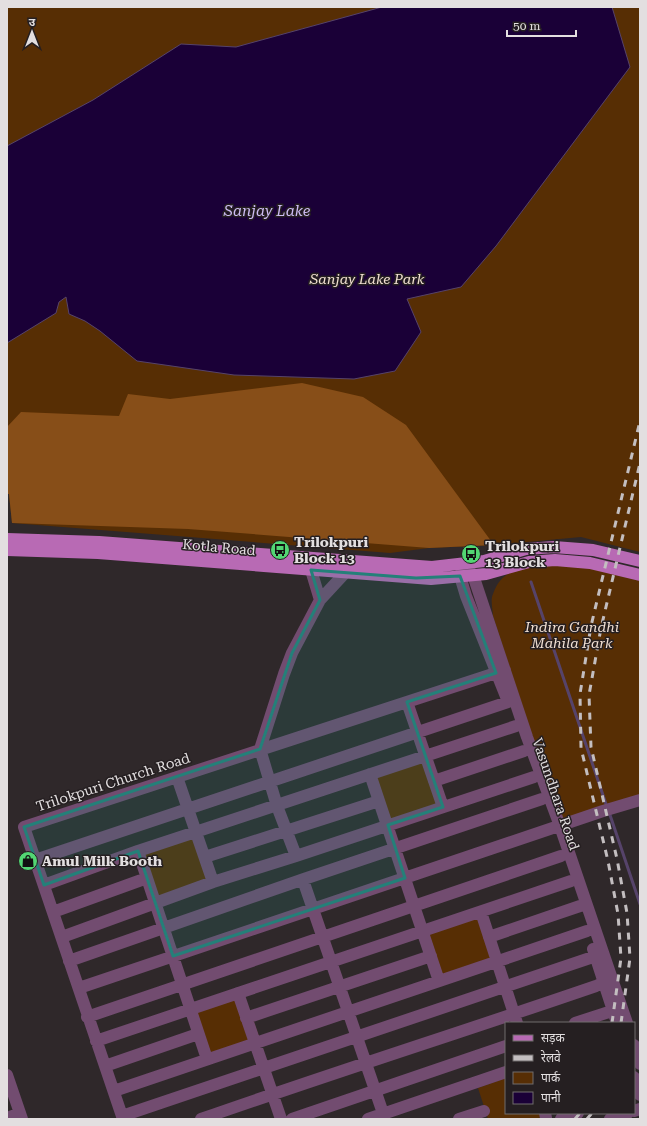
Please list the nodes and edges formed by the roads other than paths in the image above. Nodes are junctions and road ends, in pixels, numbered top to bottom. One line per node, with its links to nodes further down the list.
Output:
1 (7, 539): 4 (main road, Kotla Road)
2 (7, 550): 5 (main road, Kotla Road)
3 (640, 561): 4 (main road, Kotla Road)
4 (464, 564): 7 (street); 9 (street)
5 (311, 570): 6 (main road, Kotla Road); 10 (street)
6 (345, 574): 9 (main road, Kotla Road); 10 (street)
7 (473, 575): 8 (main road, Kotla Road); 9 (main road, Kotla Road); 11 (street, Vasundhara Road)
8 (640, 575)
9 (460, 576): 11 (street, Vasundhara Road)
10 (320, 600): 16 (street)
11 (500, 672): 12 (street, Trilokpuri Church Road); 13 (street, Vasundhara Road); 31 (street, Vasundhara Road)
12 (407, 702): 15 (street); 16 (street, Trilokpuri Church Road)
13 (508, 702): 14 (street, Vasundhara Road); 15 (street)
14 (516, 726): 17 (street, Vasundhara Road); 18 (street)
15 (417, 732): 18 (street); 22 (street)
16 (260, 749): 20 (street, Trilokpuri Church Road); 22 (street)
17 (524, 751): 21 (street, Vasundhara Road); 23 (street)
18 (426, 756): 19 (street); 23 (street)
19 (370, 774): 26 (street); 27 (street)
20 (177, 777): 29 (street); 39 (street, Trilokpuri Church Road)
21 (534, 777): 24 (street, Vasundhara Road); 28 (street)
22 (270, 781): 27 (street); 29 (street)
23 (434, 781): 28 (street)
24 (542, 799): 31 (street, Vasundhara Road); 34 (street)
25 (640, 800): 31 (street)
26 (379, 801): 30 (street); 32 (street)
27 (277, 806): 32 (street); 33 (street)
28 (443, 807): 30 (street)
29 (188, 808): 33 (street); 39 (street)
30 (388, 825): 34 (street); 36 (street)
31 (557, 827): 37 (street, Vasundhara Road); 41 (street); 80 (street, Vasundhara Road)
32 (287, 830): 36 (street); 38 (street)
33 (196, 833): 35 (street); 38 (street)
34 (395, 848): 41 (street); 42 (street)
35 (138, 851): 40 (street); 45 (street)
36 (296, 856): 44 (street)
37 (562, 856): 43 (street, Vasundhara Road); 47 (street)
38 (205, 857): 44 (street)
39 (35, 860): 45 (street, Trilokpuri Church Road)
40 (147, 878): 46 (street); 50 (street)
41 (405, 878): 47 (street); 49 (street)
42 (303, 880): 49 (street); 52 (street)
43 (570, 881): 48 (street, Vasundhara Road); 51 (street)
44 (214, 882): 46 (street)
45 (44, 885): 50 (street, Trilokpuri Church Road)
46 (156, 903): 52 (street); 55 (street)
47 (413, 906): 53 (street); 56 (street)
48 (580, 906): 54 (street, Vasundhara Road); 57 (street)
49 (313, 909): 56 (street); 58 (street)
50 (53, 912): 55 (street, Trilokpuri Church Road)
51 (481, 912): 53 (street); 57 (street)
52 (164, 927): 58 (street); 61 (street)
53 (422, 931): 59 (street); 63 (street)
54 (587, 931): 60 (street, Vasundhara Road); 62 (street)
55 (62, 937): 61 (street, Trilokpuri Church Road)
56 (323, 937): 63 (street); 66 (street)
57 (489, 937): 62 (street)
58 (173, 956): 66 (street); 69 (street)
59 (431, 956): 64 (street); 67 (street)
60 (596, 956): 65 (street, Vasundhara Road); 68 (street)
61 (70, 960): 69 (street, Trilokpuri Church Road)
62 (496, 961): 64 (street); 68 (street)
63 (332, 962): 67 (street); 70 (street)
64 (439, 981): 72 (street)
65 (604, 982): 73 (street, Vasundhara Road); 76 (street)
66 (182, 984): 71 (street); 74 (street)
67 (340, 986): 72 (street); 75 (street)
68 (505, 986): 76 (street); 82 (street)
69 (79, 988): 74 (street, Trilokpuri Church Road)
70 (238, 993): 71 (street); 75 (street)
71 (190, 1010): 81 (street); 83 (street)
72 (348, 1011): 82 (street); 84 (street)
73 (612, 1011): 77 (street); 78 (street); 79 (street, Vasundhara Road)
74 (87, 1016): 83 (street, Trilokpuri Church Road)
75 (246, 1018): 84 (street)
76 (515, 1018): 88 (street)
77 (578, 1022)
78 (610, 1022)
79 (617, 1022)
80 (627, 1022)
81 (198, 1034): 87 (street); 90 (street)
82 (357, 1037): 88 (street); 91 (street)
83 (96, 1041): 90 (street, Trilokpuri Church Road)
84 (255, 1043): 87 (street); 91 (street)
85 (505, 1046): 96 (street)
86 (635, 1048): 89 (street)
87 (207, 1059): 95 (street)
88 (365, 1062): 96 (street); 97 (street)
89 (640, 1064)
90 (105, 1066): 95 (street, Trilokpuri Church Road)
91 (263, 1068): 97 (street); 103 (street)
92 (505, 1072): 102 (street)
93 (7, 1075): 101 (street)
94 (635, 1081): 98 (street)
95 (114, 1091): 103 (street, Trilokpuri Church Road)
96 (375, 1091): 102 (street); 107 (street)
97 (272, 1094): 105 (street); 106 (street)
98 (640, 1095)
99 (484, 1111): 109 (street)
100 (625, 1114): 110 (street)
101 (21, 1116): 104 (street)
102 (384, 1116): 108 (street)
103 (122, 1117)
104 (7, 1118)
105 (201, 1119)
106 (281, 1119)
107 (292, 1119)
108 (368, 1119)
109 (459, 1119)
110 (610, 1119)

